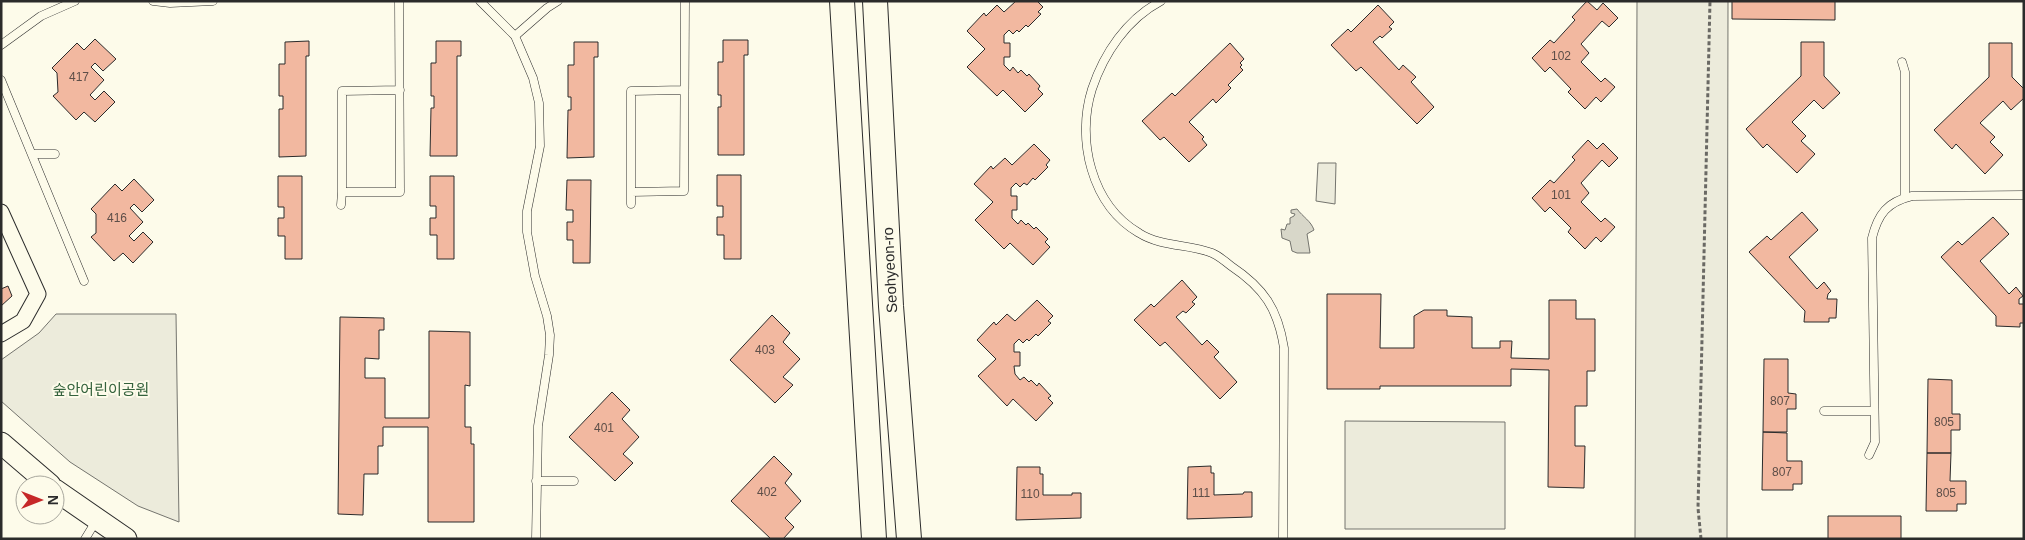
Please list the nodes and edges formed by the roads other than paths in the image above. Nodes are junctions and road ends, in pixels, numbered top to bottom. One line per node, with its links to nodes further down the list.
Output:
1 (75, 1): 13 (lane)
2 (153, 1): 3 (lane)
3 (214, 1)
4 (399, 1): 16 (lane)
5 (480, 1): 12 (lane)
6 (558, 1): 11 (lane)
7 (685, 1): 17 (lane)
8 (842, 1): 41 (main road)
9 (875, 1): 42 (main road, Seohyeon-ro)
10 (1161, 1): 43 (lane)
11 (546, 4): 12 (lane)
12 (515, 36): 34 (lane)
13 (1, 45)
14 (1902, 62): 23 (lane)
15 (1, 80): 18 (lane)
16 (400, 90): 20 (lane); 20 (lane)
17 (684, 90): 21 (lane); 21 (lane)
18 (32, 154): 19 (lane); 27 (lane)
19 (55, 154)
20 (342, 192): 25 (lane)
21 (631, 192): 24 (lane)
22 (2024, 195): 23 (lane)
23 (1906, 197): 30 (lane)
24 (631, 204)
25 (340, 205)
26 (1, 212): 28 (street)
27 (84, 281)
28 (1, 334)
29 (1824, 411): 30 (lane)
30 (1874, 411): 32 (lane)
31 (1, 443): 33 (main road)
32 (1869, 455)
33 (38, 475)
34 (536, 481): 35 (lane); 40 (lane)
35 (574, 481)
36 (65, 497): 37 (main road)
37 (97, 520): 38 (lane); 39 (main road)
38 (85, 539)
39 (126, 539)
40 (536, 539)
41 (874, 539)
42 (909, 539)
43 (1283, 539)

